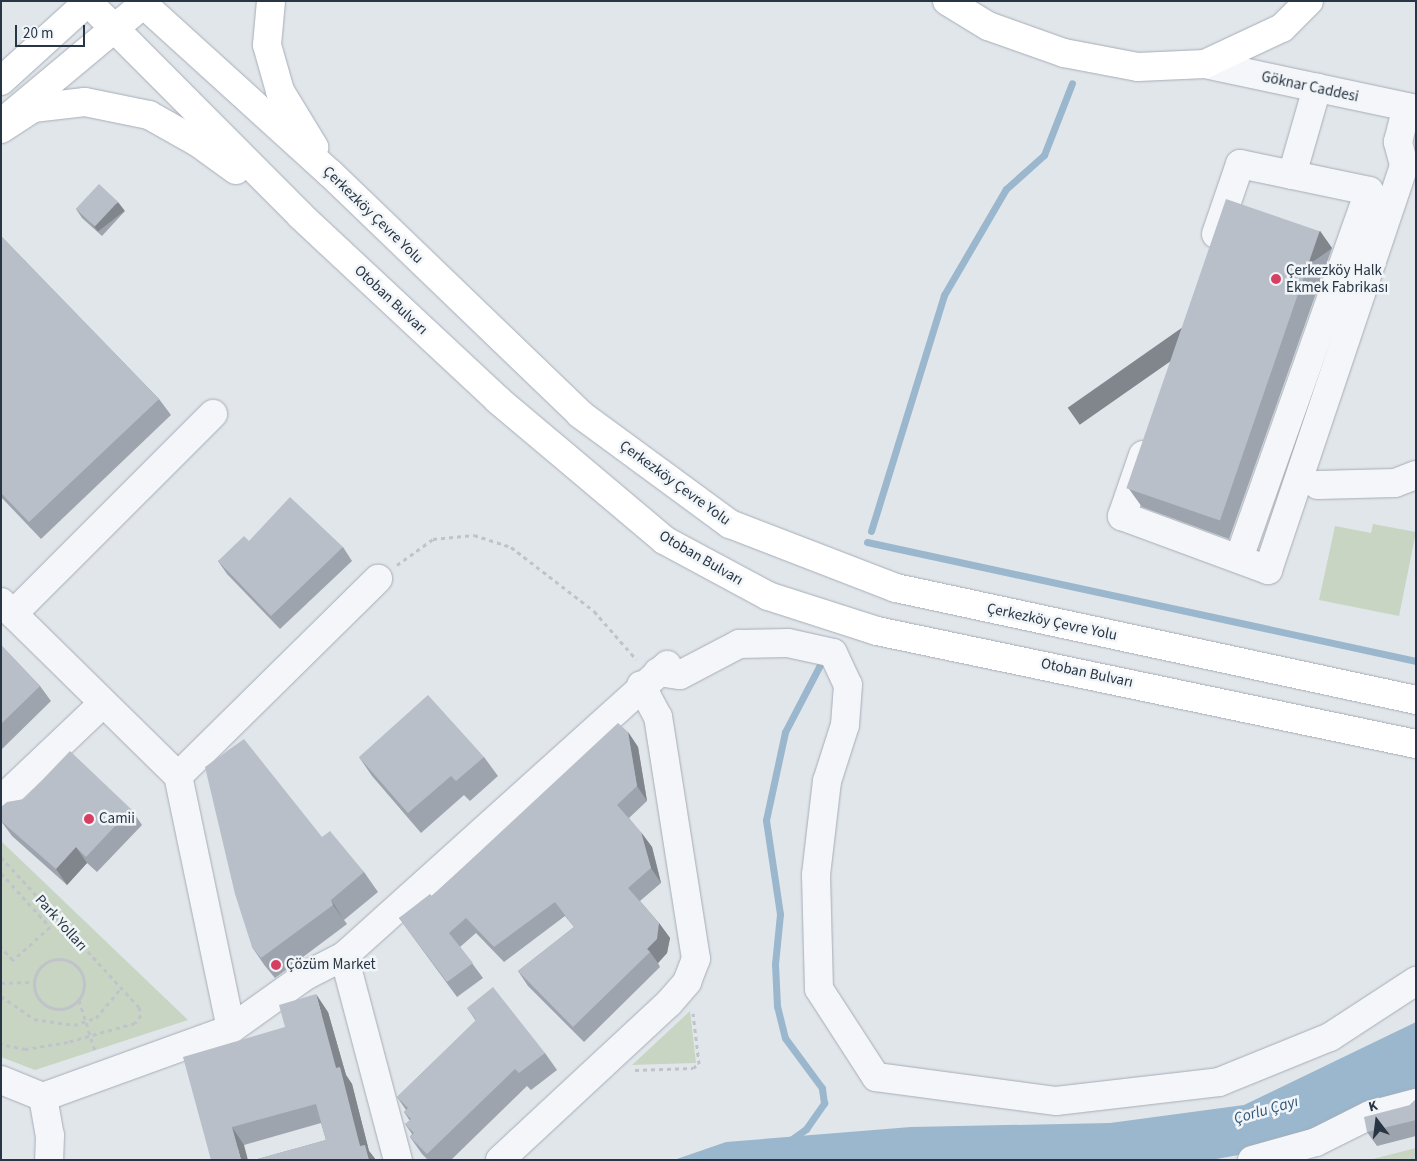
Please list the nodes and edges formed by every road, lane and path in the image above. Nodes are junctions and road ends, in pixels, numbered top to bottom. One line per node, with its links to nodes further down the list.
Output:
1 (271, 1): 13 (main road)
2 (1309, 1): 7 (main road)
3 (88, 2): 6 (main road, Otoban Bulvarı); 8 (main road)
4 (143, 2): 6 (main road); 13 (main road, Çerkezköy Çevre Yolu)
5 (955, 4): 7 (main road)
6 (113, 29): 11 (main road); 15 (main road, Otoban Bulvarı)
7 (1205, 64): 9 (street, Göknar Caddesi)
8 (1, 81)
9 (1317, 88): 10 (street, Göknar Caddesi); 14 (street)
10 (1411, 108): 21 (street)
11 (1, 123)
12 (1, 129): 15 (main road)
13 (331, 174): 25 (main road, Çerkezköy Çevre Yolu)
14 (1292, 175): 16 (street); 21 (street)
15 (302, 216): 27 (main road, Otoban Bulvarı)
16 (1209, 257)
17 (213, 414): 23 (street)
18 (1150, 433): 21 (street)
19 (1416, 475): 20 (street)
20 (1318, 485)
21 (1239, 559)
22 (378, 579): 24 (path); 28 (street)
23 (7, 608): 26 (street)
24 (654, 675): 33 (street); 34 (street); 52 (street)
25 (1416, 700)
26 (102, 704): 28 (street); 29 (street)
27 (1416, 744)
28 (178, 776): 42 (street)
29 (1, 800)
30 (1, 857): 37 (path, Park Yolları)
31 (1, 873): 32 (path, Park Yolları)
32 (1, 947)
33 (344, 956): 42 (street); 51 (street)
34 (1416, 981)
35 (34, 982): 36 (path); 39 (path); 39 (path, Park Yolları)
36 (1, 983)
37 (120, 988): 41 (path); 43 (path, Park Yolları)
38 (1, 996): 41 (path)
39 (79, 999): 41 (path, Park Yolları)
40 (692, 1004): 46 (path)
41 (86, 1023): 43 (path, Park Yolları)
42 (231, 1029): 48 (street)
43 (90, 1036): 44 (path, Park Yolları); 45 (path, Park Yolları)
44 (1, 1044)
45 (97, 1057)
46 (631, 1070)
47 (1, 1080): 48 (street)
48 (43, 1097): 50 (street)
49 (1416, 1103): 53 (street)
50 (49, 1160)
51 (398, 1160)
52 (500, 1160)
53 (1252, 1160)

